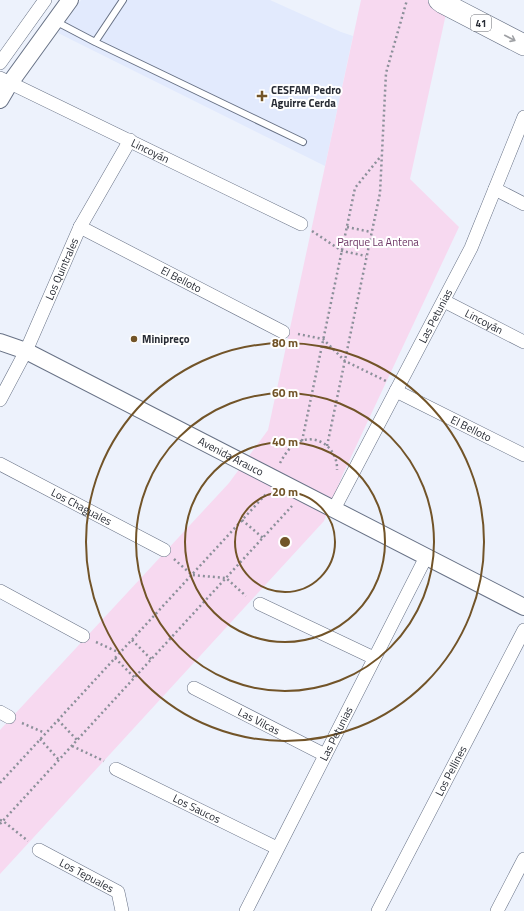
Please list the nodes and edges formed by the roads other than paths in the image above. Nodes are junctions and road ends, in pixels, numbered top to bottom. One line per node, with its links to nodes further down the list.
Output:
1 (45, 0): 7 (street)
2 (70, 0): 5 (street)
3 (123, 0): 6 (lane)
4 (438, 0): 8 (main road, 41, one-way to 8)
5 (55, 21): 6 (lane); 10 (street)
6 (95, 42): 14 (lane)
7 (5, 45): 9 (street)
8 (524, 45)
9 (0, 63)
10 (5, 80): 11 (street); 13 (street, Lincoyán)
11 (0, 100)
12 (524, 117): 15 (street, Las Petunias)
13 (130, 140): 17 (street, Lincoyán); 18 (street, Los Quintrales)
14 (303, 142)
15 (495, 189): 16 (street); 19 (street, Las Petunias)
16 (524, 204)
17 (301, 224)
18 (80, 227): 20 (street, El Belloto); 23 (street, Los Quintrales)
19 (444, 301): 22 (street, Lincoyán); 24 (street, Las Petunias)
20 (283, 332)
21 (0, 342): 23 (street, Avenida Arauco)
22 (524, 342)
23 (26, 351): 25 (street, Los Quintrales); 28 (street, Avenida Arauco)
24 (397, 389): 26 (street, El Belloto); 28 (street, Las Petunias)
25 (0, 400)
26 (524, 455)
27 (0, 464): 29 (street, Los Chaguales)
28 (334, 509): 30 (street, Avenida Arauco)
29 (164, 550)
30 (426, 557): 33 (street, Avenida Arauco); 36 (street, Las Petunias)
31 (0, 591): 35 (street)
32 (260, 604): 36 (street)
33 (524, 607)
34 (524, 630): 45 (street, Los Pellines)
35 (83, 636)
36 (374, 658): 38 (street, Las Petunias)
37 (194, 688): 38 (street, Las Vilcas)
38 (325, 755): 40 (street, Las Petunias)
39 (116, 769): 40 (street, Los Saucos)
40 (278, 848): 44 (street, Las Petunias)
41 (39, 850): 43 (street, Los Tepuales)
42 (524, 859): 46 (street)
43 (122, 911)
44 (246, 911)
45 (378, 911)
46 (497, 911)

